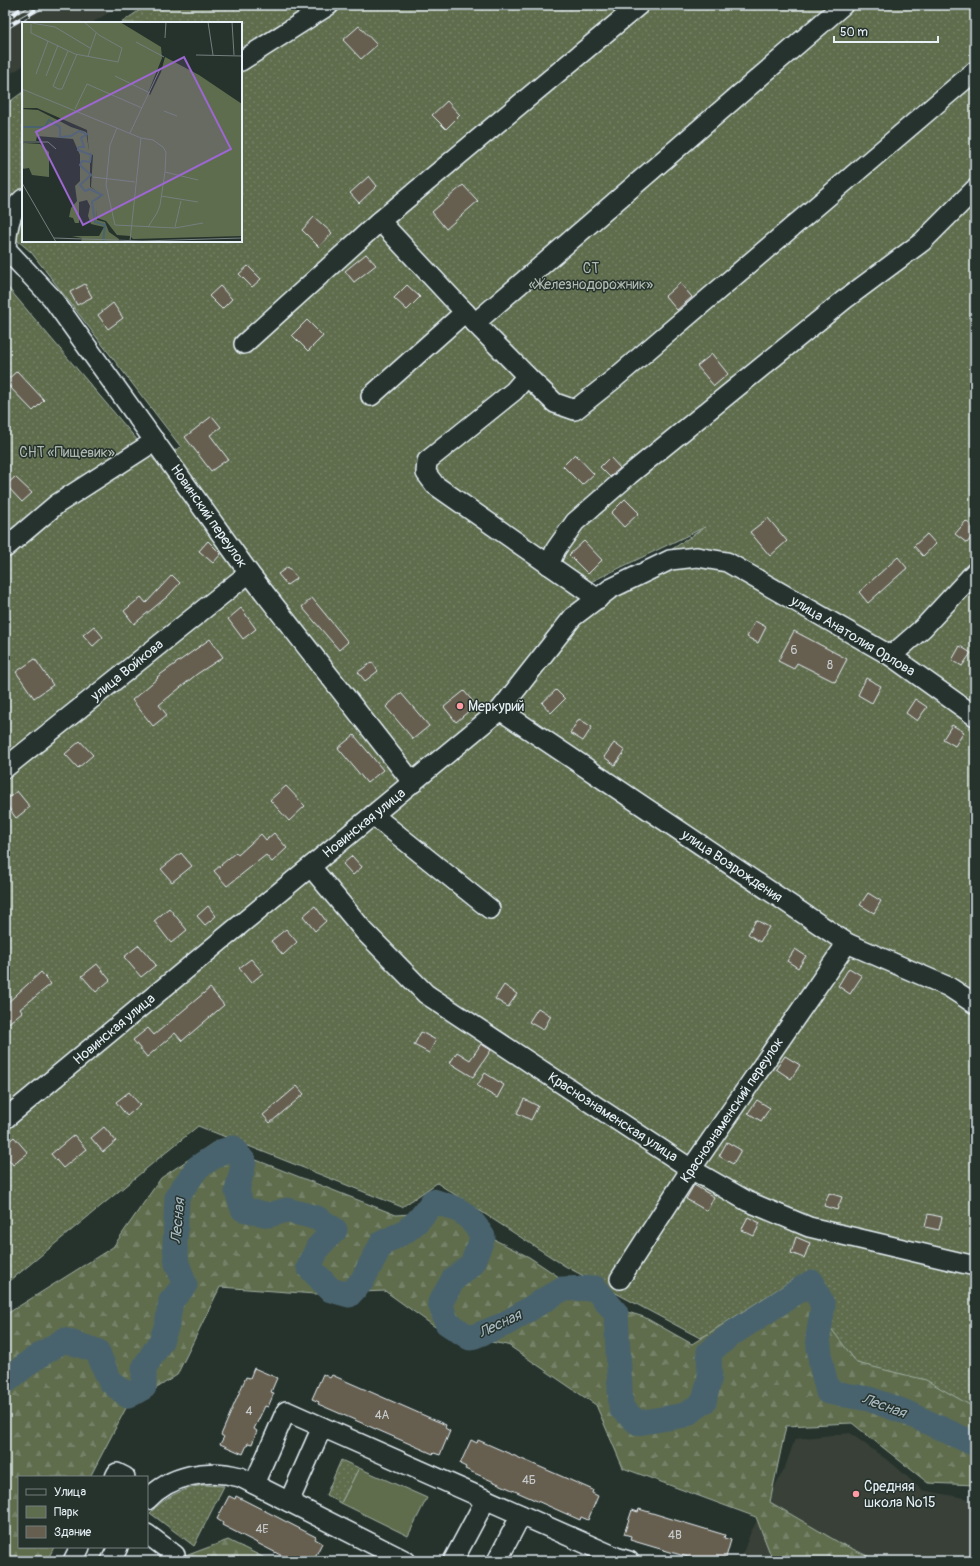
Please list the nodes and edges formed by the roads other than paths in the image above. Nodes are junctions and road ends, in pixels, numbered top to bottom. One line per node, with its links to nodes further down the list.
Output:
1 (329, 5): 4 (street)
2 (639, 5): 8 (street)
3 (843, 5): 10 (street)
4 (242, 60)
5 (975, 71): 12 (street)
6 (975, 189): 17 (street)
7 (22, 200): 9 (street)
8 (380, 221): 10 (street); 11 (street)
9 (5, 248): 14 (street, Новинский переулок)
10 (470, 317): 12 (street); 13 (street)
11 (244, 344)
12 (527, 376): 17 (street)
13 (372, 396)
14 (155, 441): 15 (street); 19 (street, Новинский переулок)
15 (5, 548)
16 (728, 562): 20 (street, Новинская улица); 21 (street, улица Анатолия Орлова)
17 (550, 565): 20 (street)
18 (975, 572): 21 (street)
19 (249, 573): 24 (street, улица Войкова); 25 (street, Новинский переулок)
20 (598, 599): 22 (street, Новинская улица)
21 (891, 656): 23 (street, улица Анатолия Орлова)
22 (500, 710): 25 (street, Новинская улица); 29 (street, улица Возрождения)
23 (975, 716)
24 (5, 768)
25 (413, 783): 26 (street, Новинская улица)
26 (373, 815): 27 (street, Новинская улица); 28 (street)
27 (311, 867): 31 (street, Новинская улица); 32 (street, Краснознаменская улица)
28 (490, 909)
29 (847, 943): 30 (street, улица Возрождения); 32 (street, Краснознаменский переулок)
30 (975, 1004)
31 (5, 1119)
32 (691, 1169): 33 (street, Краснознаменская улица); 34 (street, Краснознаменский переулок)
33 (975, 1266)
34 (620, 1279)
35 (322, 1427): 38 (street); 40 (street); 41 (street)
36 (116, 1476): 37 (street)
37 (123, 1476)
38 (254, 1484): 39 (street); 41 (street)
39 (150, 1493)
40 (486, 1500): 42 (street); 50 (street)
41 (289, 1502): 49 (street)
42 (521, 1515): 51 (street); 52 (street)
43 (148, 1535): 46 (street)
44 (80, 1548): 47 (street)
45 (118, 1548): 48 (street)
46 (175, 1555)
47 (73, 1561)
48 (111, 1561)
49 (406, 1561)
50 (453, 1561)
51 (497, 1561)
52 (629, 1561)

